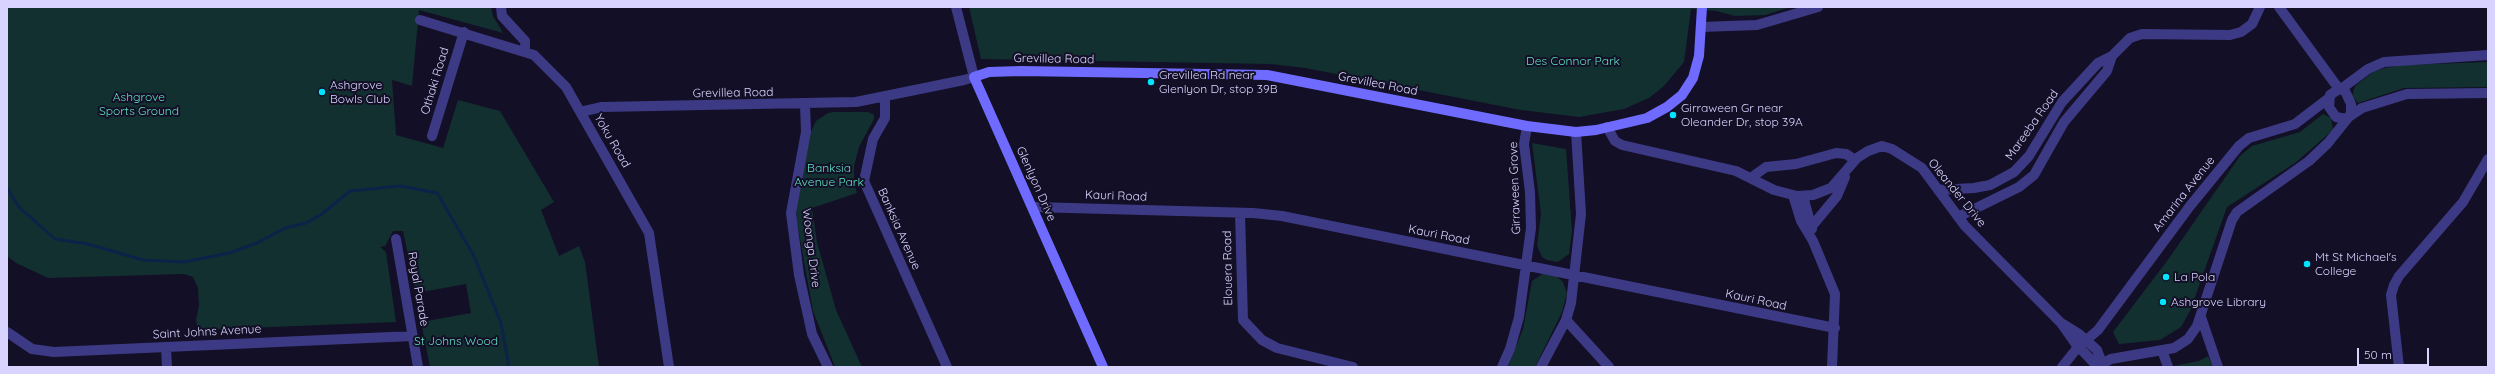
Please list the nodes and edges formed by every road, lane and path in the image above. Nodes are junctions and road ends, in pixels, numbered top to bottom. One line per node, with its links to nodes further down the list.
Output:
1 (501, 7): 10 (street)
2 (956, 7): 13 (street, Glenlyon Drive)
3 (1818, 7): 8 (street)
4 (2260, 7): 12 (street, Mareeba Road)
5 (2279, 7): 14 (street)
6 (1702, 9): 8 (street, Girraween Grove)
7 (420, 20): 9 (street, Yoku Road)
8 (1701, 27): 22 (street, Girraween Grove)
9 (464, 32): 10 (street, Yoku Road); 24 (street, Othaki Road)
10 (525, 52): 19 (street, Yoku Road)
11 (2488, 54): 14 (street, Amarina Avenue)
12 (2112, 56): 28 (street, Mareeba Road); 32 (street, Mareeba Road)
13 (974, 77): 16 (street, Grevillea Road); 21 (street, Grevillea Road); 30 (street, Glenlyon Drive)
14 (2340, 89): 17 (street, Amarina Avenue); 20 (street)
15 (2488, 93): 20 (street)
16 (885, 97): 18 (street, Grevillea Road); 53 (street, Banksia Avenue)
17 (2329, 98): 20 (street); 44 (street, Amarina Avenue)
18 (805, 105): 19 (street, Grevillea Road); 52 (street, Woonga Drive)
19 (580, 112): 51 (street, Yoku Road)
20 (2349, 117): 38 (street)
21 (1527, 126): 23 (street, Girraween Grove); 36 (street, Girraween Grove)
22 (1607, 127): 23 (street, Girraween Grove); 27 (street, Oleander Drive)
23 (1576, 132): 37 (street)
24 (432, 136)
25 (2488, 159): 63 (street)
26 (1852, 164): 27 (street); 28 (street, Oleander Drive); 29 (street, Oleander Drive); 33 (street)
27 (1752, 177): 29 (street, Oleander Drive)
28 (1938, 190): 32 (street, Oleander Drive)
29 (1798, 196): 33 (street); 35 (street)
30 (1033, 207): 31 (street, Kauri Road); 54 (street, Glenlyon Drive)
31 (1240, 213): 36 (street, Kauri Road); 55 (street, Elouera Road)
32 (1958, 217): 40 (street, Oleander Drive)
33 (1812, 226): 35 (street)
34 (396, 239): 43 (street, Royal Parade)
35 (1813, 241): 41 (street)
36 (1526, 265): 37 (street, Kauri Road); 56 (street, Girraween Grove)
37 (1574, 275): 39 (street); 41 (street, Kauri Road)
38 (2201, 317): 47 (street); 62 (street)
39 (1566, 320): 57 (street); 58 (street)
40 (2061, 323): 44 (street, Oleander Drive); 45 (street, Oleander Drive)
41 (1835, 328): 59 (street)
42 (7, 332): 46 (street, Saint Johns Avenue)
43 (413, 336): 46 (street, Saint Johns Avenue); 50 (street, Royal Parade)
44 (2087, 340): 45 (street, Amarina Avenue); 48 (street, Oleander Drive)
45 (2078, 347): 48 (street, Oleander Drive); 60 (street)
46 (166, 348): 49 (street)
47 (2162, 350): 48 (street); 61 (street)
48 (2098, 366)
49 (167, 367)
50 (418, 367)
51 (669, 367)
52 (828, 367)
53 (947, 367)
54 (1103, 367)
55 (1353, 367)
56 (1502, 367)
57 (1541, 367)
58 (1609, 367)
59 (1832, 367)
60 (2062, 367)
61 (2168, 367)
62 (2218, 367)
63 (2400, 367)

